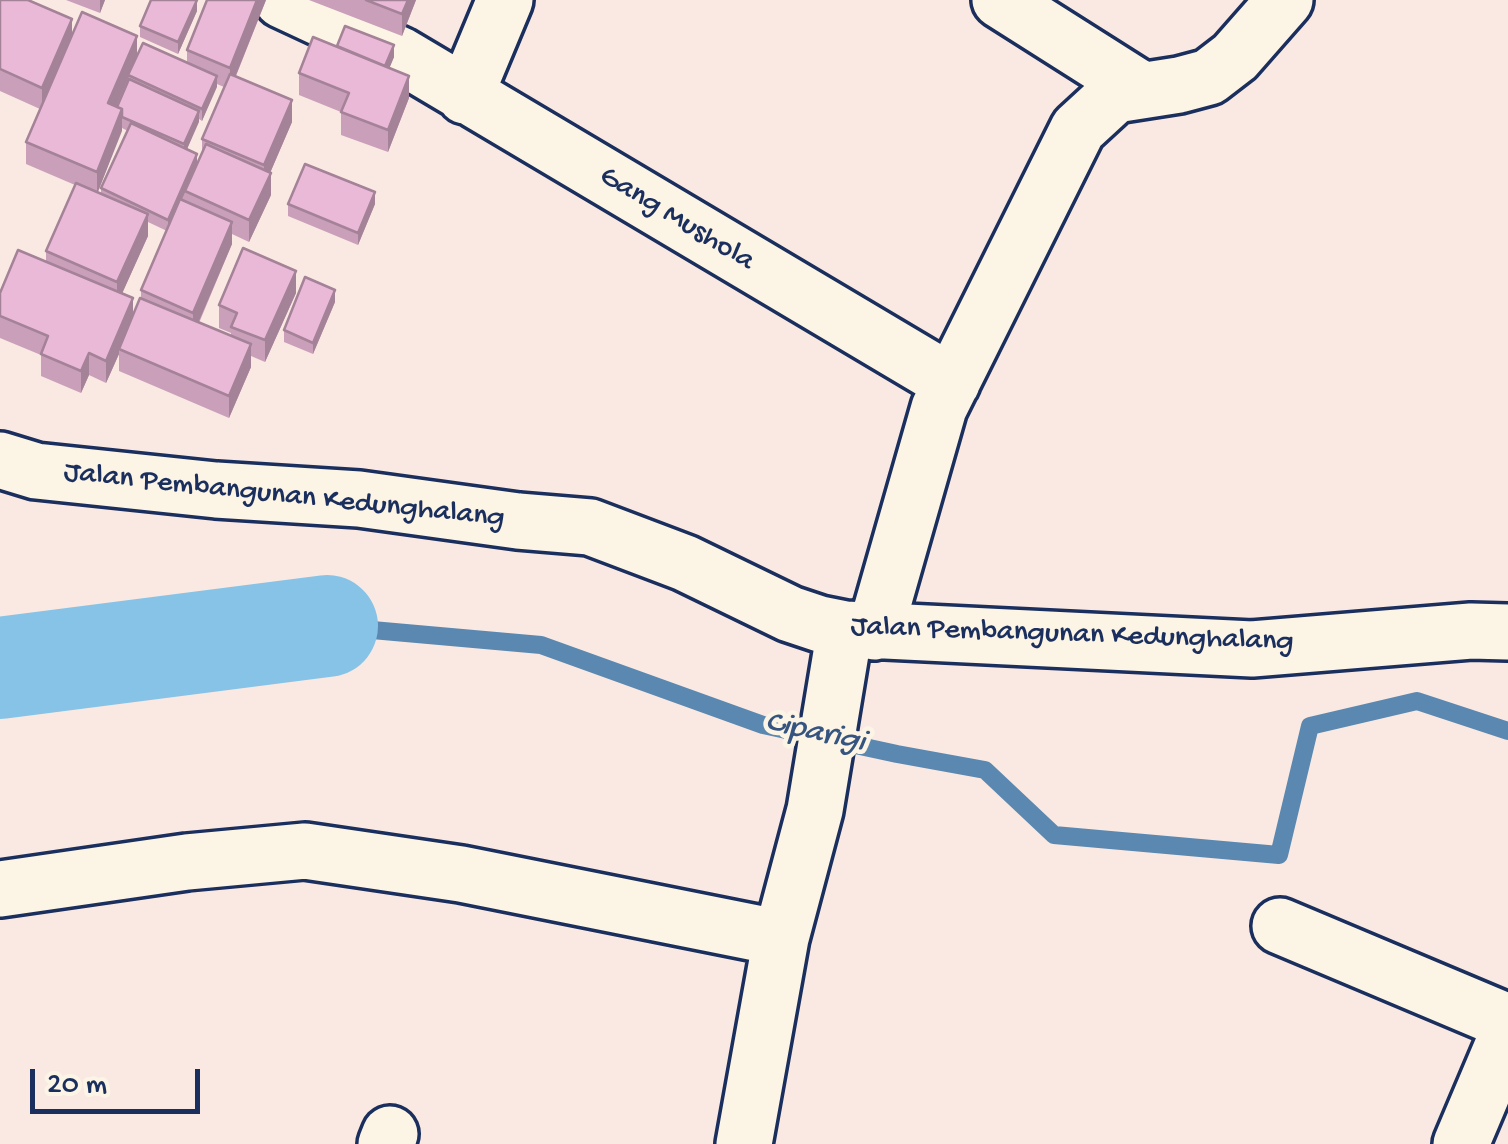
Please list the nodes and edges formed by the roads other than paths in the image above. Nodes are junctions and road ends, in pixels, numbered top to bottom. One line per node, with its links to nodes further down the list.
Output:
1 (282, 0): 6 (street, Gang Mushola)
2 (505, 0): 6 (street)
3 (1000, 0): 5 (street)
4 (1284, 0): 5 (street)
5 (1142, 90): 7 (street)
6 (465, 96): 7 (street, Gang Mushola)
7 (952, 383): 10 (street)
8 (0, 460): 10 (street, Jalan Pembangunan Kedunghalang)
9 (1508, 632): 10 (street, Jalan Pembangunan Kedunghalang)
10 (853, 643): 13 (street)
11 (0, 889): 13 (street)
12 (1280, 926): 14 (street)
13 (781, 938): 16 (street)
14 (1508, 1022)
15 (1508, 1033): 17 (street)
16 (744, 1144)
17 (1462, 1144)

